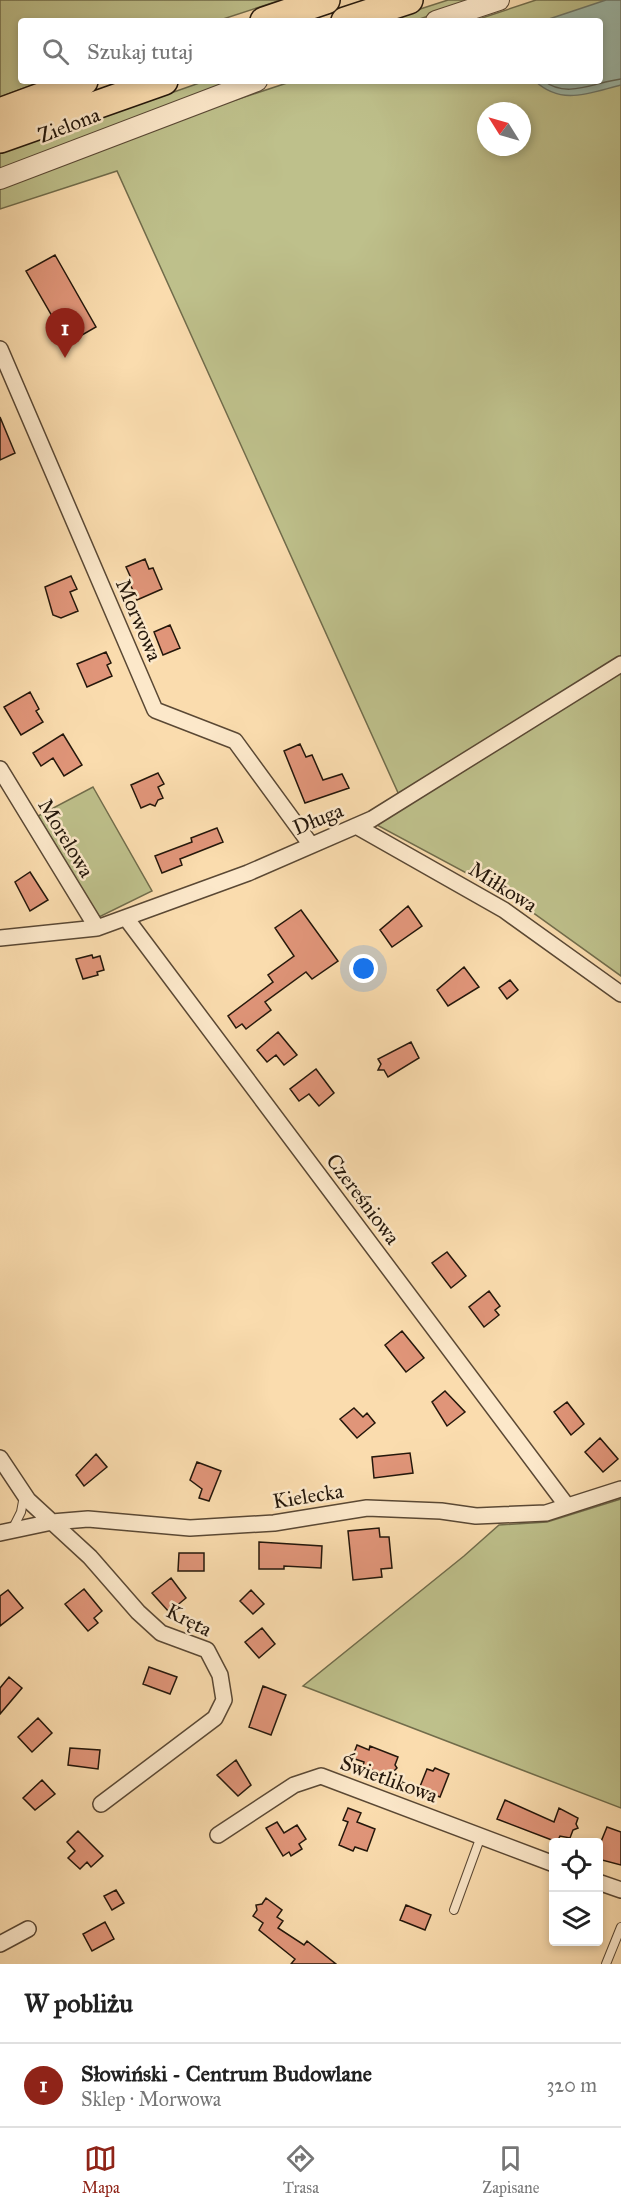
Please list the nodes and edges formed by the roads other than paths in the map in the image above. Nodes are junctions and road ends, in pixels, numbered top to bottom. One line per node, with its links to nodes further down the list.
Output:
1 (327, 0): 4 (highway)
2 (409, 0): 5 (highway)
3 (500, 0): 6 (street)
4 (273, 18)
5 (354, 18)
6 (445, 18)
7 (76, 84): 10 (highway)
8 (156, 84): 11 (highway)
9 (249, 84): 12 (street, Zielona)
10 (0, 112)
11 (0, 139)
12 (0, 179)
13 (0, 349): 17 (street, Morwowa)
14 (621, 664): 16 (street, Długa)
15 (0, 770): 19 (street, Morelowa)
16 (356, 826): 17 (street, Długa); 21 (street, Miłkowa)
17 (311, 845): 18 (street, Długa)
18 (126, 918): 19 (street, Długa); 25 (street, Czereśniowa)
19 (97, 928): 20 (street, Długa)
20 (0, 938)
21 (621, 994)
22 (0, 1458): 24 (street, Kręta)
23 (621, 1489): 25 (street, Kielecka)
24 (24, 1495): 26 (street, Kręta); 27 (lane)
25 (567, 1506): 26 (street, Kielecka)
26 (52, 1522): 27 (street, Kielecka); 28 (street, Kręta)
27 (6, 1532)
28 (101, 1804)
29 (218, 1835): 30 (street, Świetlikowa)
30 (481, 1836): 31 (street, Świetlikowa); 34 (lane)
31 (549, 1862)
32 (603, 1884): 33 (street)
33 (621, 1890)
34 (454, 1910)
35 (621, 1927): 38 (lane)
36 (28, 1929): 37 (street)
37 (0, 1944)
38 (606, 1964)

